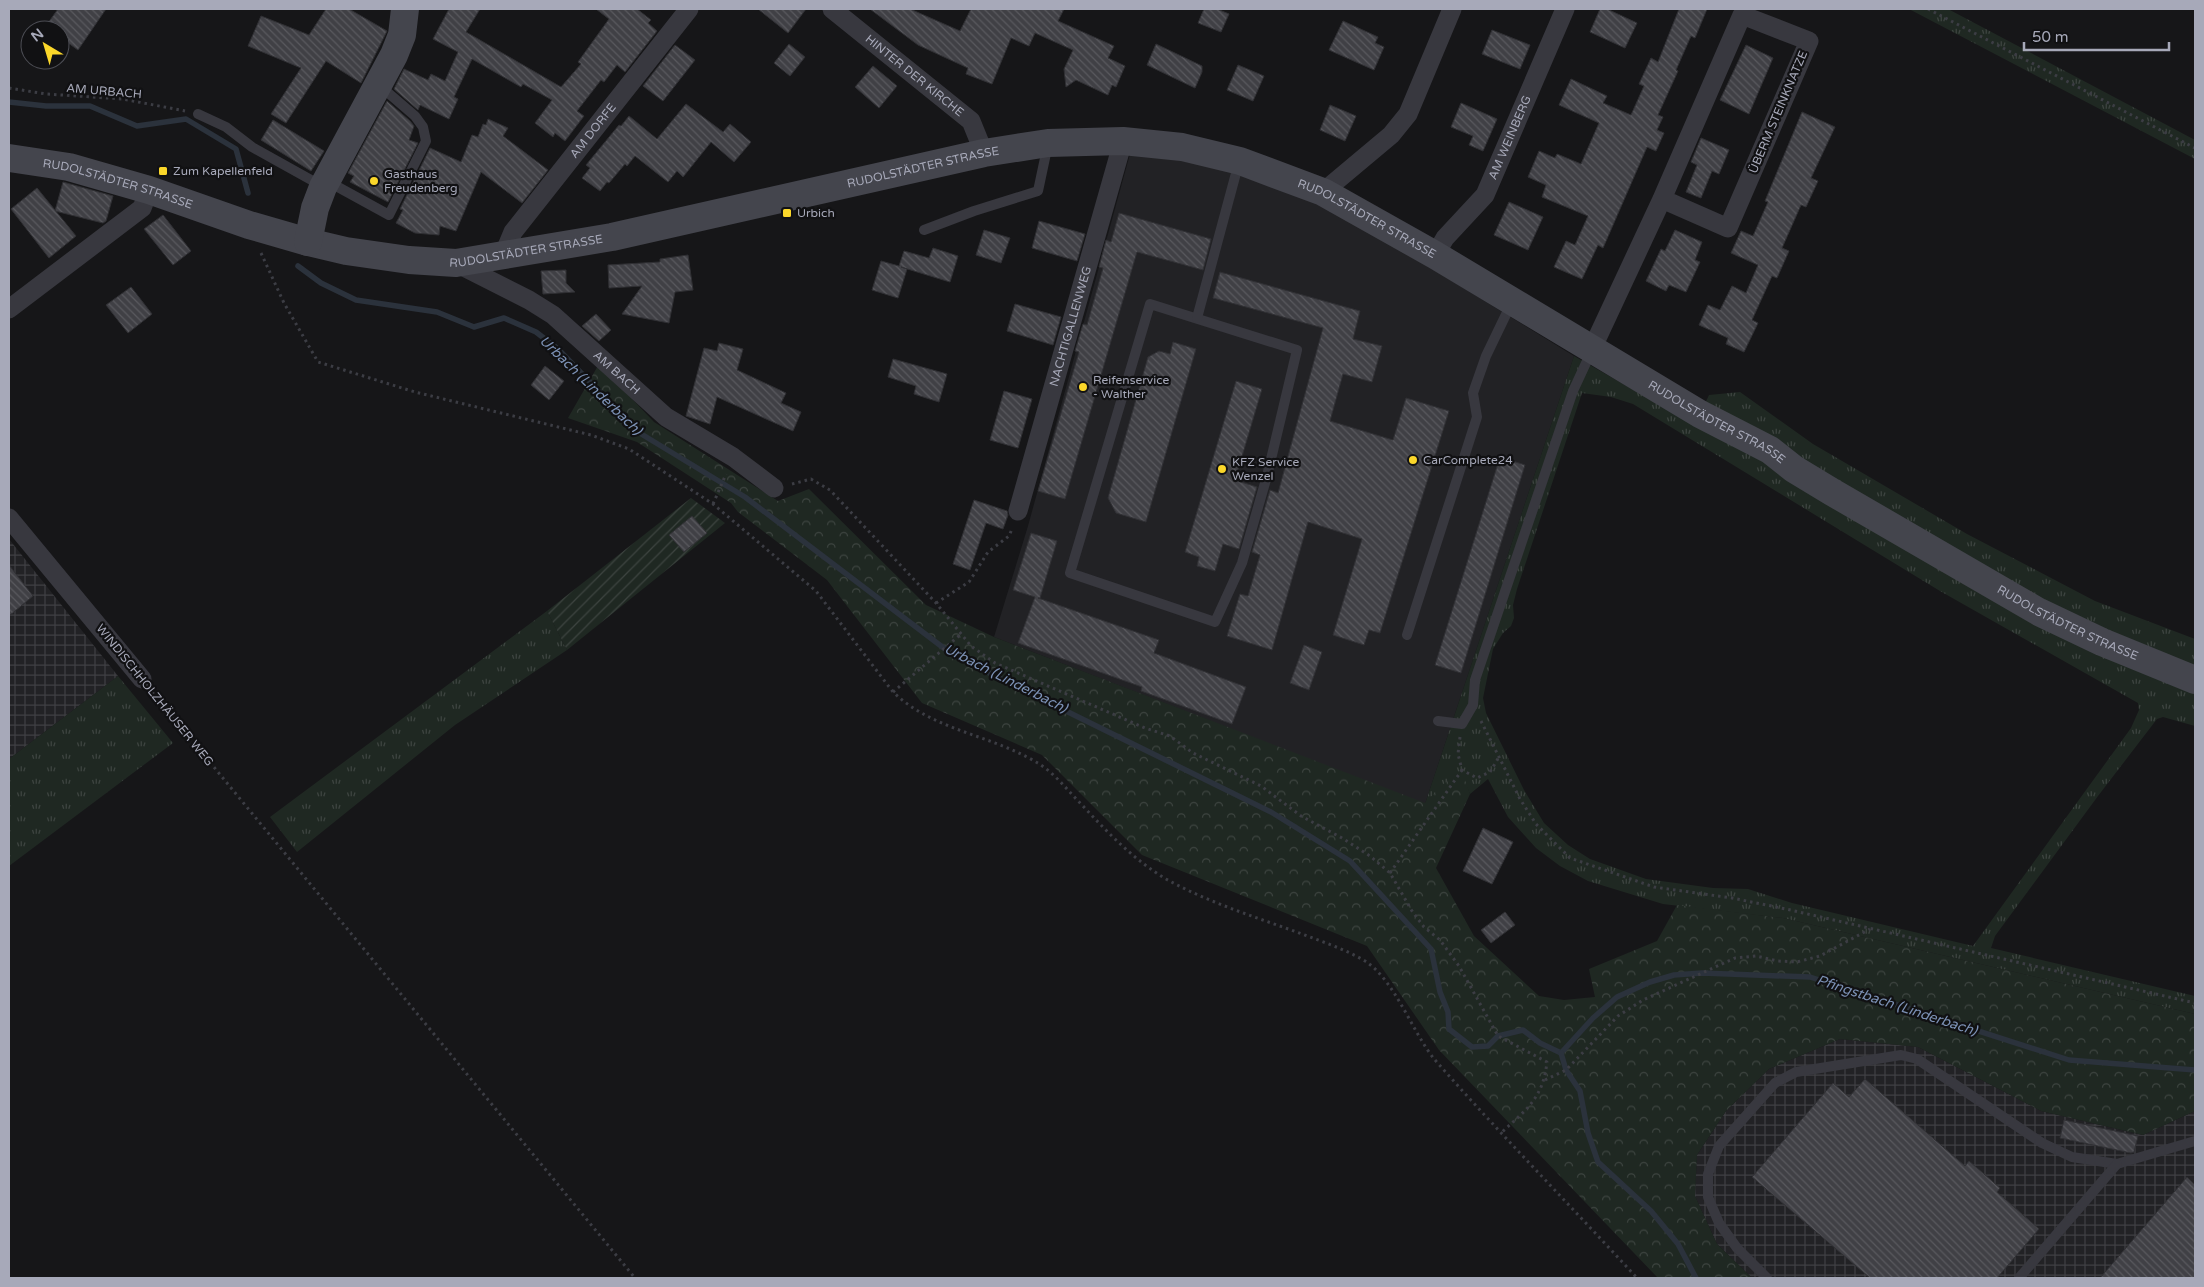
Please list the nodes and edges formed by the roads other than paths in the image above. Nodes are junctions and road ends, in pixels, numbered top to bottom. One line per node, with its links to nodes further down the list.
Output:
1 (405, 9): 6 (street)
2 (689, 9): 20 (street, AM DORFE)
3 (832, 9): 10 (street, HINTER DER KIRCHE)
4 (1452, 9): 15 (street)
5 (1565, 9): 19 (street, AM WEINBERG)
6 (378, 84): 13 (street); 13 (lane)
7 (198, 114): 13 (lane)
8 (1123, 141): 9 (street, RUDOLSTÄDTER STRASSE); 12 (street, RUDOLSTÄDTER STRASSE); 27 (street, NACHTIGALLENWEG)
9 (1048, 143): 10 (street, RUDOLSTÄDTER STRASSE); 17 (lane)
10 (984, 153): 20 (street, RUDOLSTÄDTER STRASSE)
11 (9, 158): 14 (street, RUDOLSTÄDTER STRASSE)
12 (1240, 161): 15 (street, RUDOLSTÄDTER STRASSE); 24 (lane)
13 (324, 184): 18 (street)
14 (149, 190): 18 (street, RUDOLSTÄDTER STRASSE); 23 (street)
15 (1323, 192): 19 (street, RUDOLSTÄDTER STRASSE)
16 (1662, 199): 16 (street, ÜBERM STEINKNATZE); 25 (street, ÜBERM STEINKNATZE)
17 (924, 230)
18 (308, 242): 21 (street, RUDOLSTÄDTER STRASSE)
19 (1435, 255): 22 (street, RUDOLSTÄDTER STRASSE)
20 (503, 256): 21 (street, RUDOLSTÄDTER STRASSE)
21 (456, 263): 26 (street, AM BACH)
22 (1512, 301): 25 (street, RUDOLSTÄDTER STRASSE); 29 (lane)
23 (9, 309)
24 (1197, 318): 24 (lane)
25 (1592, 349): 31 (street, RUDOLSTÄDTER STRASSE); 32 (lane)
26 (774, 488)
27 (1018, 512)
28 (9, 518): 30 (street, WINDISCHHOLZHÄUSER WEG)
29 (1407, 635)
30 (142, 679)
31 (2195, 680)
32 (1438, 721)
33 (2195, 1141): 34 (lane)
34 (2117, 1164): 35 (lane); 36 (lane)
35 (1767, 1278)
36 (2019, 1278)

